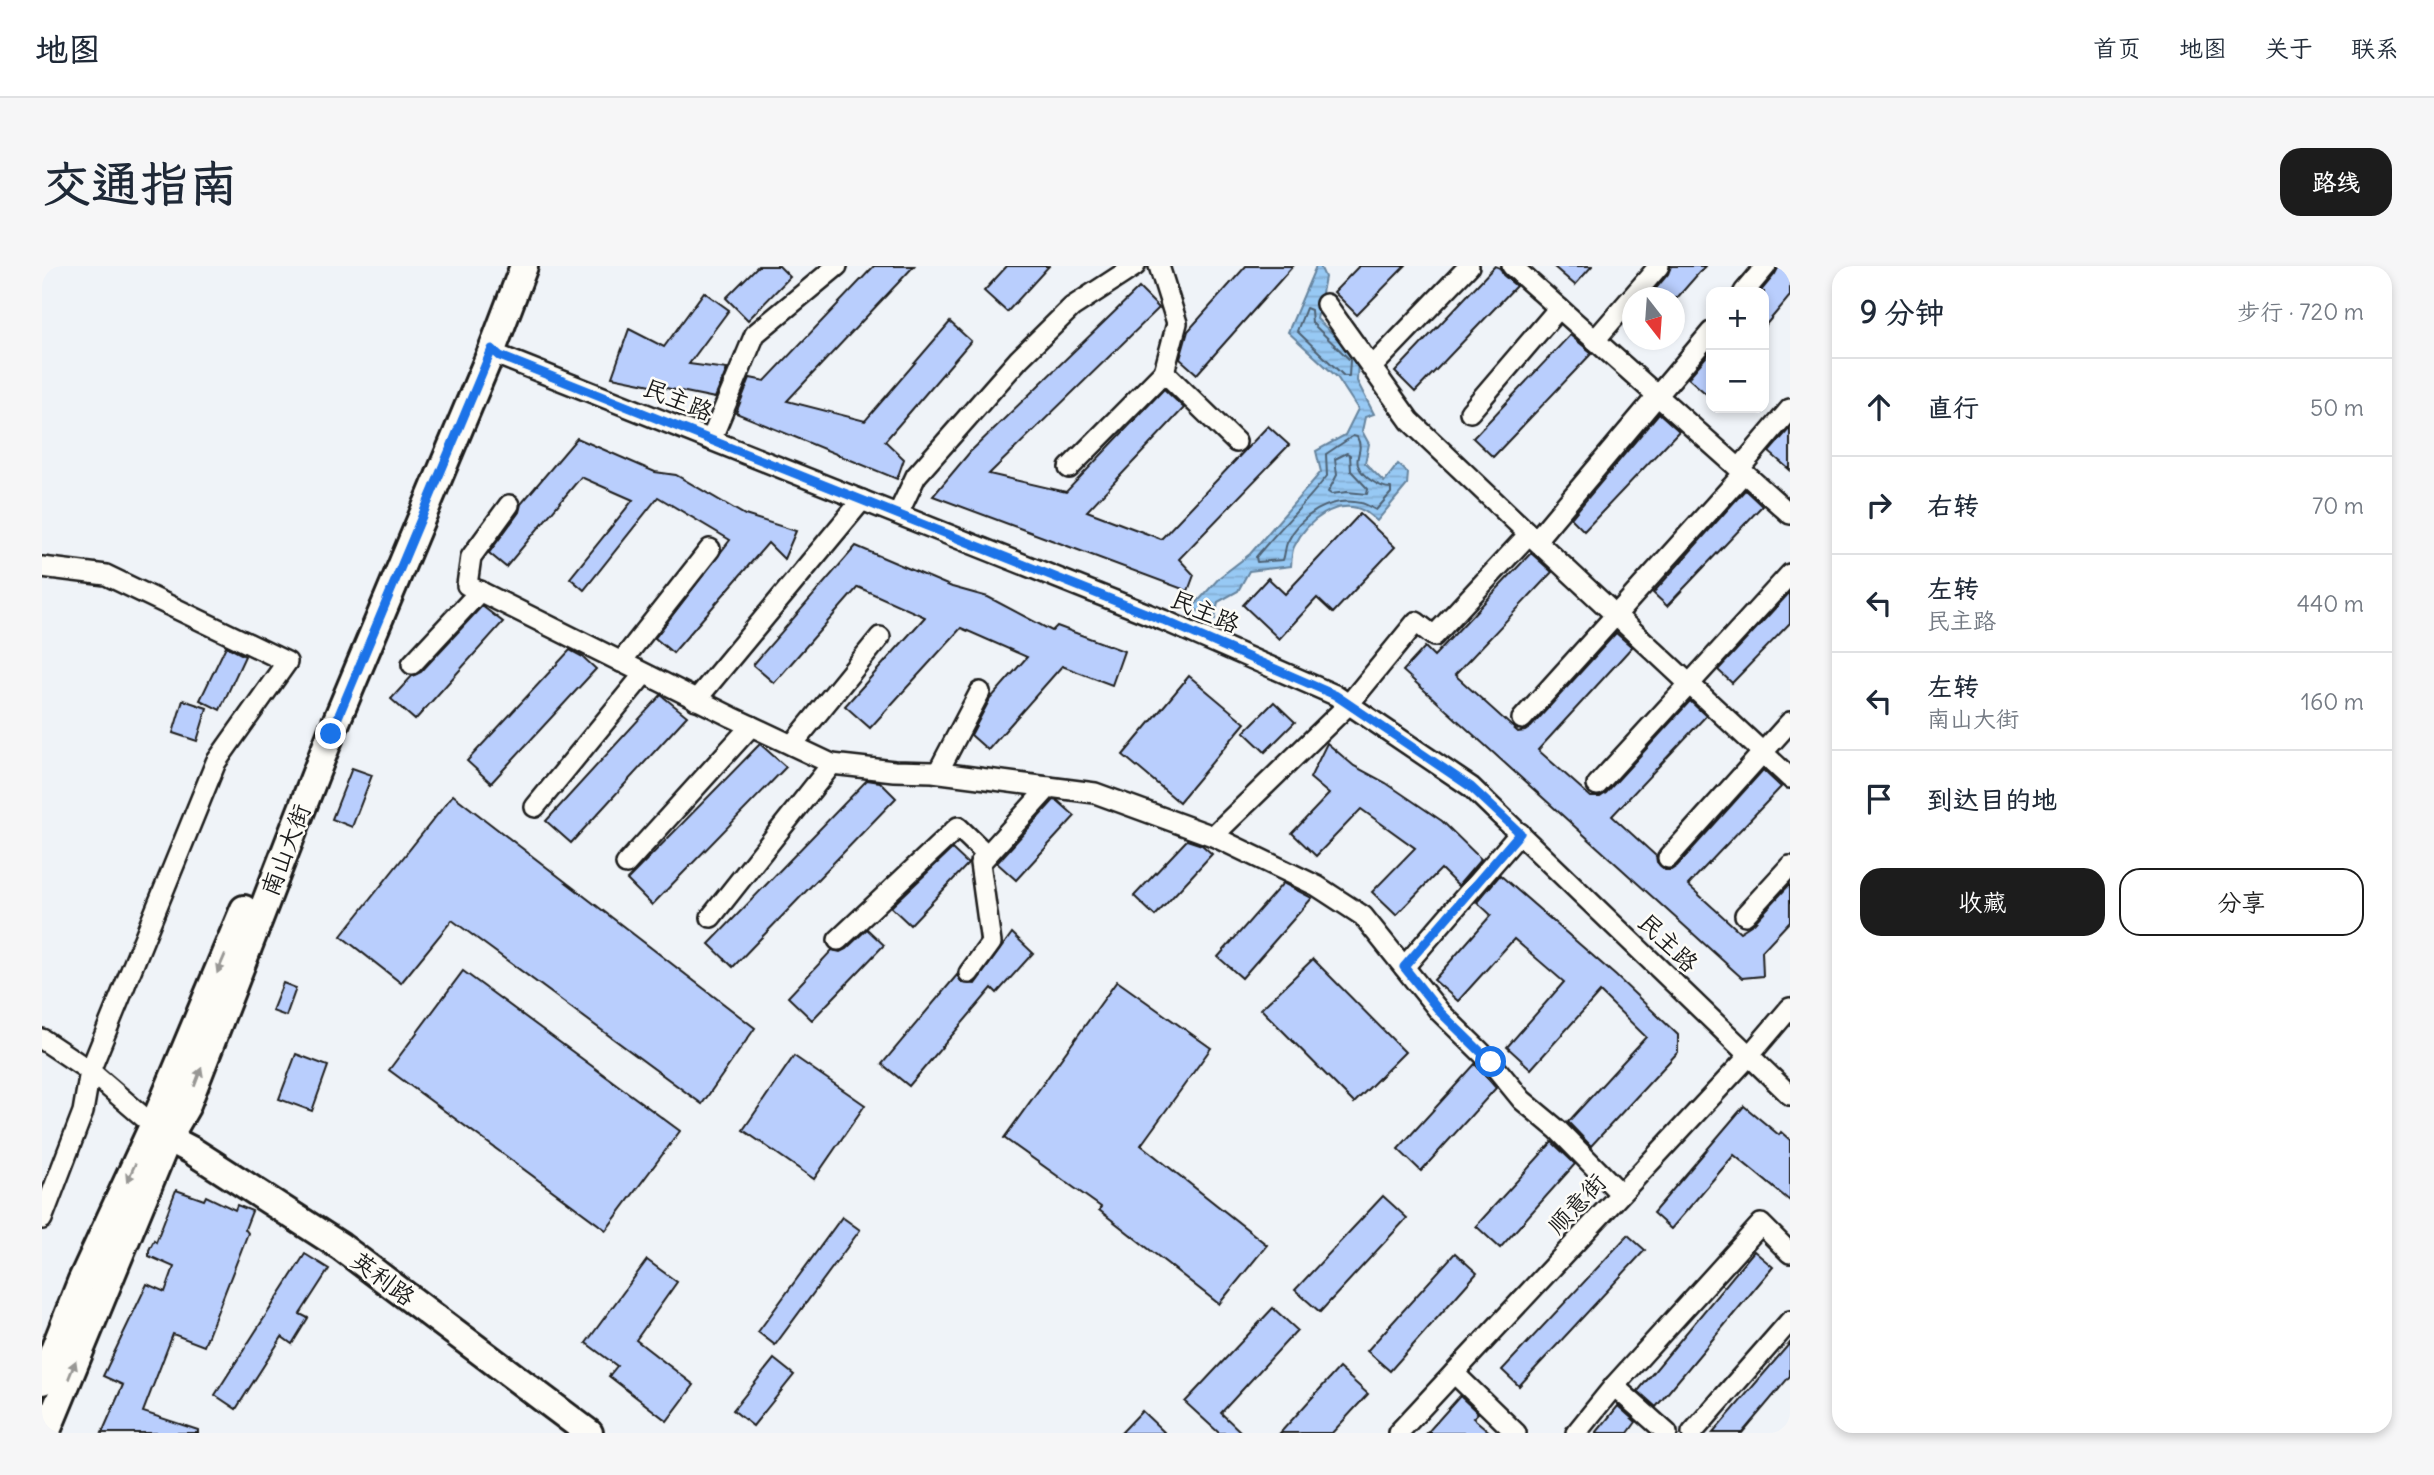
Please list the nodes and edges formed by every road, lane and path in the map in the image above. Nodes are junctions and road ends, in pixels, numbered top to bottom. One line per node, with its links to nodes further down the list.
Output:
1 (506, 266): 70 (street, 南山大街, one-way to 70)
2 (524, 266): 15 (street, 南山大街)
3 (837, 266): 21 (street)
4 (1132, 266): 27 (street)
5 (1159, 266): 17 (street)
6 (1469, 266): 16 (street)
7 (1659, 266): 14 (street)
8 (1766, 266): 10 (street)
9 (1517, 268): 12 (street)
10 (1748, 287)
11 (1326, 304): 16 (street)
12 (1559, 308): 14 (street); 20 (street)
13 (1706, 338): 18 (street)
14 (1595, 340): 18 (street)
15 (492, 349): 21 (street, 民主路); 70 (street, 南山大街, one-way to 15)
16 (1372, 367): 29 (street)
17 (1164, 372): 22 (street); 23 (street)
18 (1657, 396): 24 (street); 29 (street)
19 (1790, 409): 24 (street)
20 (1470, 412)
21 (710, 440): 25 (street, 民主路)
22 (1236, 442)
23 (1069, 468)
24 (1742, 471): 28 (street); 34 (street)
25 (862, 500): 27 (street, 民主路); 41 (street)
26 (509, 505): 33 (street)
27 (898, 514): 42 (street, 民主路)
28 (1790, 514)
29 (1533, 537): 34 (street); 42 (street)
30 (710, 549): 36 (street)
31 (42, 567): 68 (street)
32 (1790, 574): 39 (street)
33 (480, 591): 36 (street); 37 (street)
34 (1616, 615): 39 (street); 43 (street)
35 (880, 637): 46 (street)
36 (621, 662): 38 (street)
37 (412, 664)
38 (644, 674): 41 (street); 53 (street)
39 (1689, 684): 47 (street); 51 (street)
40 (980, 692): 49 (street)
41 (696, 700): 45 (street)
42 (1349, 704): 54 (street, 民主路); 55 (street)
43 (1522, 719)
44 (1790, 722): 47 (street)
45 (751, 726): 46 (street); 58 (street)
46 (792, 745): 48 (street)
47 (1763, 752): 50 (street); 57 (street)
48 (832, 764): 49 (street); 61 (street)
49 (938, 772): 52 (street)
50 (1790, 778)
51 (1597, 785)
52 (1048, 787): 55 (street); 56 (street)
53 (536, 807)
54 (1520, 833): 63 (street); 67 (street, 民主路)
55 (1213, 836): 63 (street)
56 (987, 855): 62 (street); 64 (street)
57 (1668, 858)
58 (626, 864)
59 (1790, 866): 60 (street)
60 (1745, 915)
61 (712, 917)
62 (838, 940)
63 (1404, 967): 71 (street)
64 (969, 972)
65 (1790, 1008): 67 (street, 顺意街)
66 (42, 1039): 68 (street)
67 (1749, 1056): 69 (street, 民主路); 71 (street, 顺意街)
68 (90, 1071): 70 (street); 72 (street)
69 (1790, 1094)
70 (160, 1132): 76 (street, 南山大街, one-way to 76); 78 (street, 南山大街, one-way to 70); 79 (street, 英利路)
71 (1620, 1194): 75 (street, 顺意街)
72 (42, 1219)
73 (1790, 1253): 77 (street)
74 (1790, 1321): 84 (street)
75 (1454, 1373): 80 (street, 顺意街); 81 (street)
76 (42, 1381)
77 (1614, 1386): 82 (street); 83 (street)
78 (46, 1433)
79 (589, 1433)
80 (1398, 1433)
81 (1516, 1433)
82 (1576, 1433)
83 (1667, 1433)
84 (1692, 1433)

